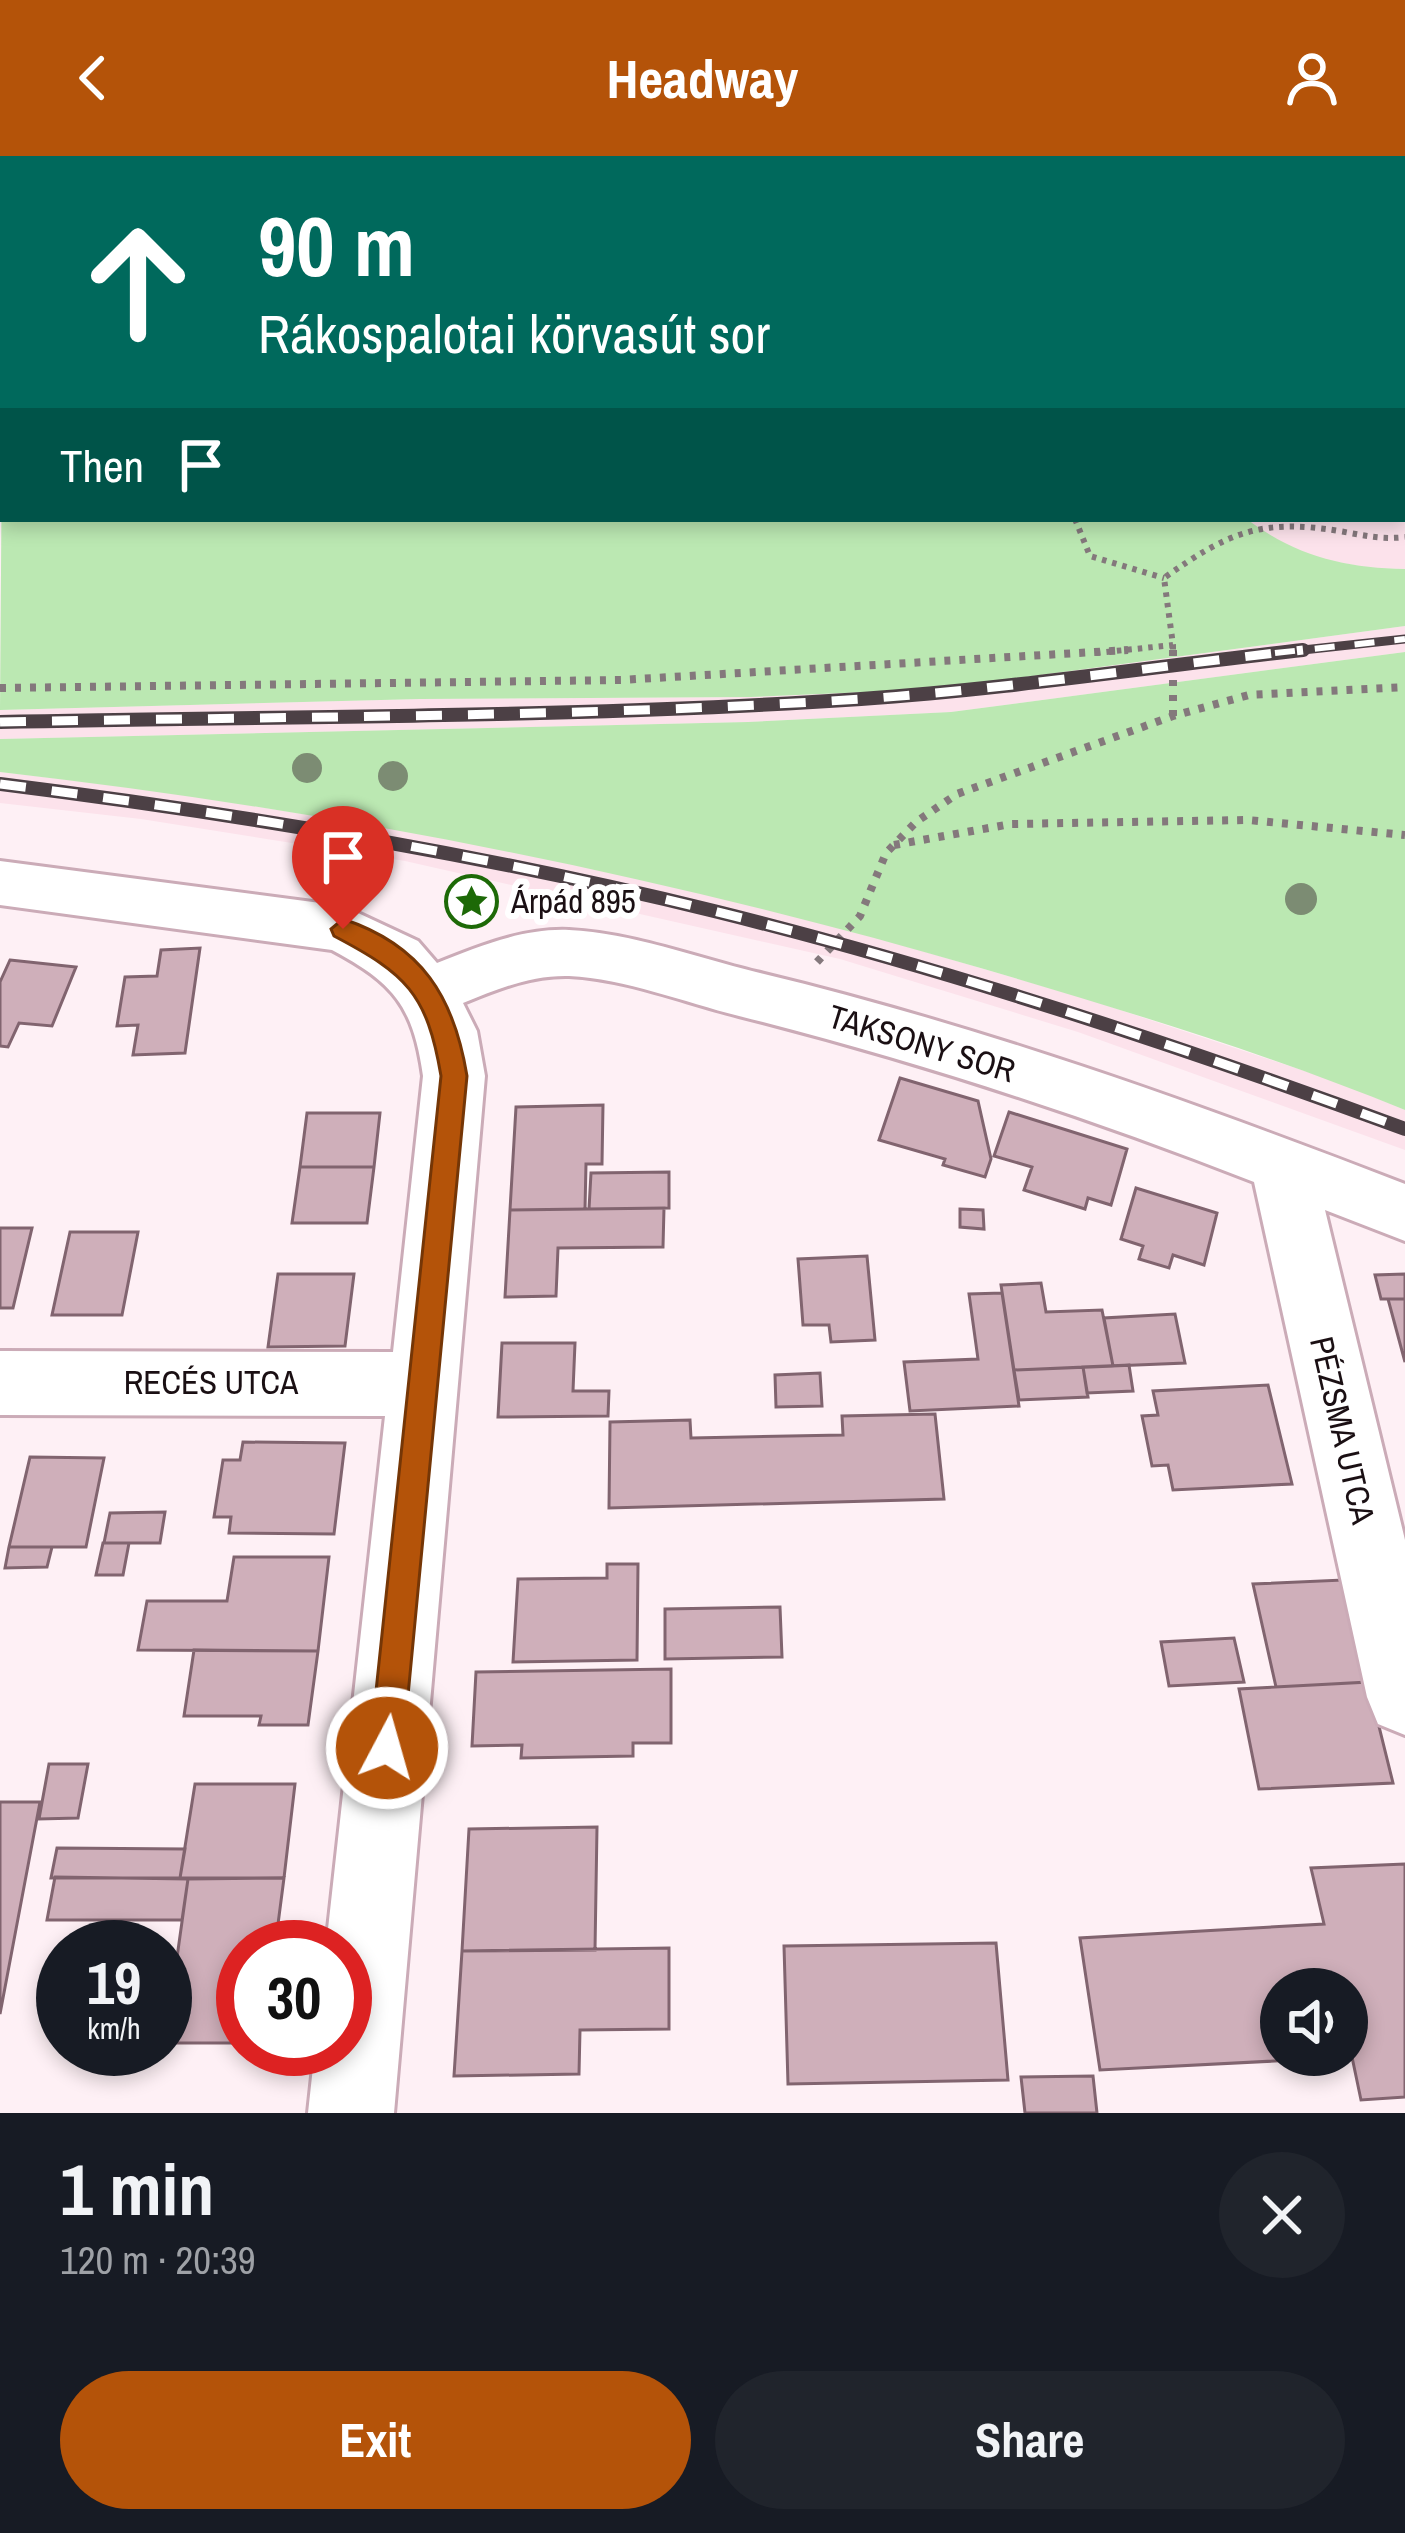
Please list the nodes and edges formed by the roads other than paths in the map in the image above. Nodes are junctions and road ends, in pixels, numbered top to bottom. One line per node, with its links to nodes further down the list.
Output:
1 (0, 883): 2 (street)
2 (428, 992): 3 (street, TAKSONY SOR); 6 (street)
3 (1282, 1164): 4 (street, TAKSONY SOR); 7 (street, PÉZSMA UTCA)
4 (1405, 1213)
5 (0, 1383): 6 (street, RECÉS UTCA)
6 (423, 1384): 8 (street)
7 (1405, 1697)
8 (351, 2113)

